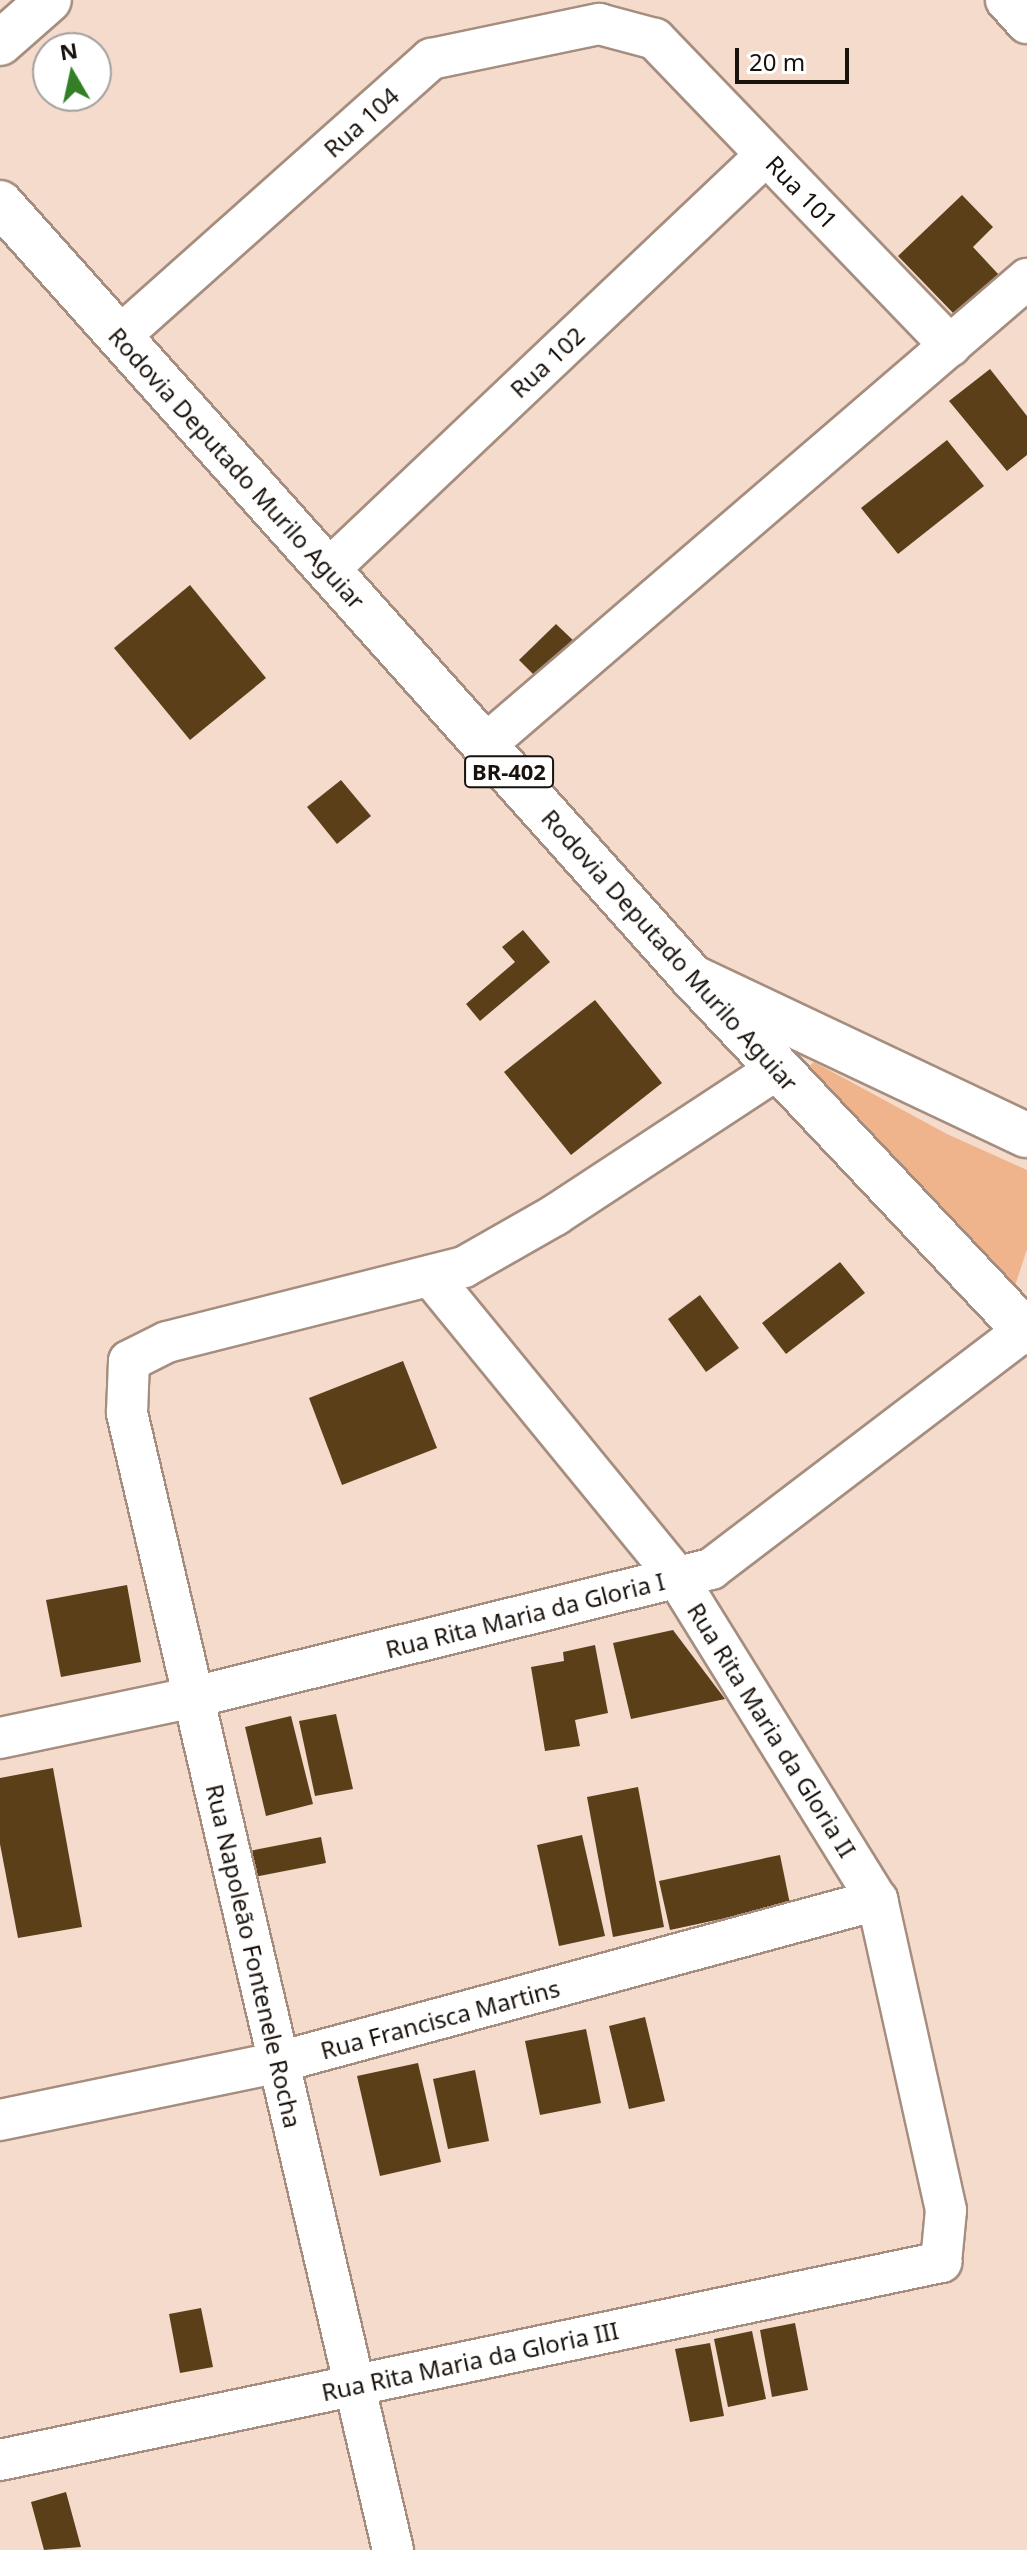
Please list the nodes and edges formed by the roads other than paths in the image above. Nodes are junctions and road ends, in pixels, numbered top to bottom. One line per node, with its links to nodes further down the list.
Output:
1 (49, 0): 5 (main road)
2 (1006, 0): 3 (street)
3 (1027, 23)
4 (655, 39): 6 (street, Rua 101); 9 (street, Rua 104)
5 (0, 43)
6 (766, 155): 10 (street, Rua 101); 11 (street, Rua 102)
7 (0, 203): 9 (main road, Rodovia Deputado Murilo Aguiar / BR-402)
8 (1027, 279): 10 (street)
9 (119, 337): 11 (main road, Rodovia Deputado Murilo Aguiar / BR-402)
10 (950, 346): 12 (street)
11 (328, 570): 12 (main road, Rodovia Deputado Murilo Aguiar / BR-402)
12 (485, 745): 13 (main road, Rodovia Deputado Murilo Aguiar / BR-402)
13 (692, 977): 14 (main road, Rodovia Deputado Murilo Aguiar / BR-402); 15 (main road)
14 (777, 1069): 16 (street); 17 (main road, Rodovia Deputado Murilo Aguiar / BR-402)
15 (1027, 1135)
16 (431, 1276): 18 (street, Rua Rita Maria da Gloria II); 19 (street, Rua Napoleão Fontenele Rocha)
17 (1027, 1330): 18 (street, Rua Rita Maria da Gloria I)
18 (677, 1577): 19 (street, Rua Rita Maria da Gloria I); 21 (street, Rua Rita Maria da Gloria II)
19 (194, 1697): 20 (street, Rua Rita Maria da Gloria I); 22 (street, Rua Napoleão Fontenele Rocha)
20 (0, 1738)
21 (877, 1900): 22 (street, Rua Francisca Martins); 24 (street, Rua Rita Maria da Gloria II)
22 (279, 2062): 23 (street, Rua Francisca Martins); 25 (street, Rua Napoleão Fontenele Rocha)
23 (0, 2120)
24 (941, 2262): 25 (street, Rua Rita Maria da Gloria III)
25 (354, 2384): 26 (street, Rua Rita Maria da Gloria III); 27 (street, Rua Napoleão Fontenele Rocha)
26 (0, 2460)
27 (393, 2550)

